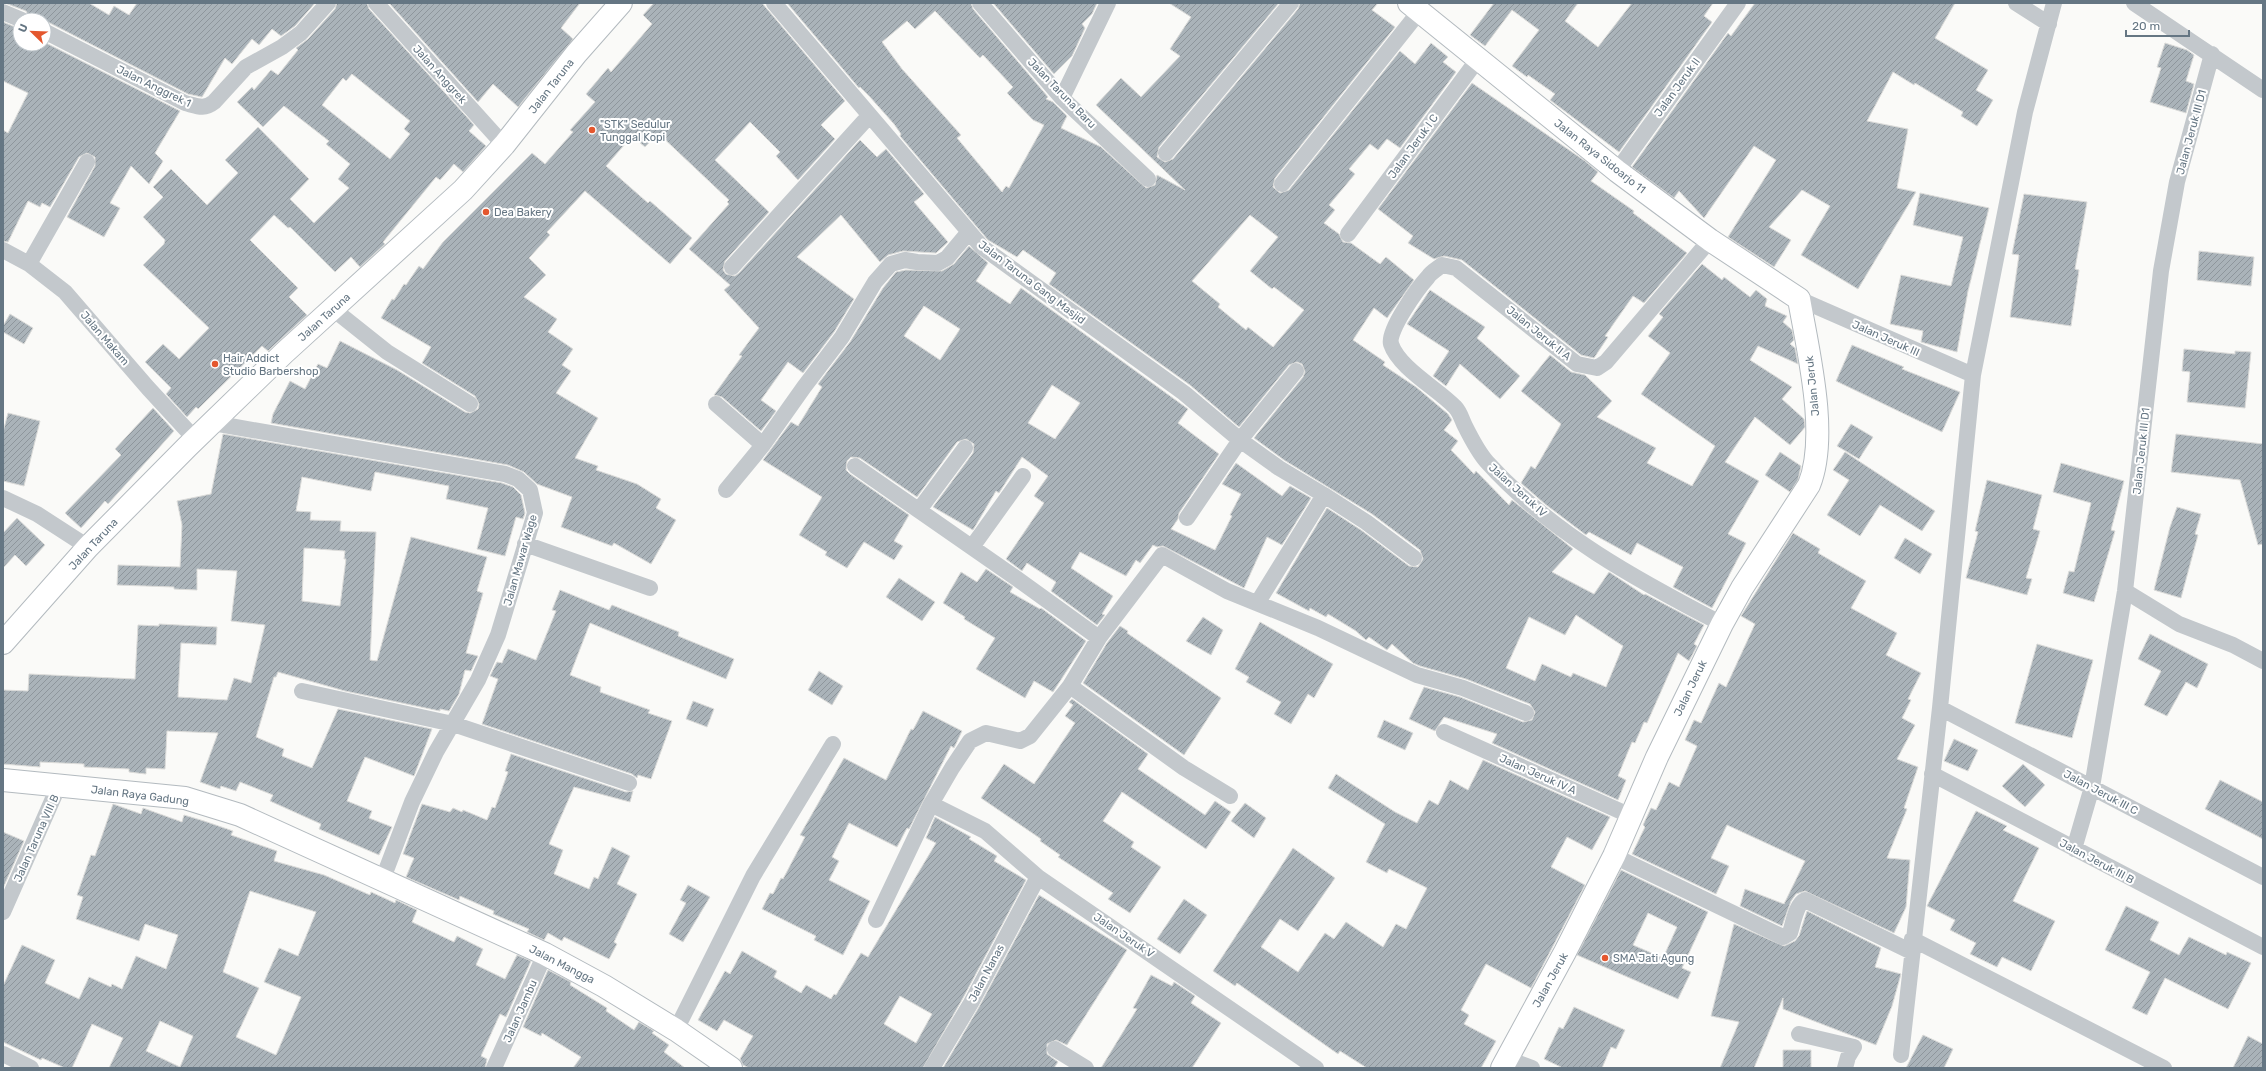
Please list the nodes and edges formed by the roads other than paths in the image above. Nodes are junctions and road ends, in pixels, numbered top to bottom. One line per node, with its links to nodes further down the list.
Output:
1 (328, 3): 14 (street, Jalan Anggrek 1)
2 (376, 3): 20 (street, Jalan Anggrek)
3 (621, 3): 20 (street, Jalan Taruna)
4 (774, 3): 19 (street, Jalan Taruna Gang Masjid)
5 (980, 3): 18 (street, Jalan Taruna Baru)
6 (1108, 3): 18 (street)
7 (1291, 3): 21 (street)
8 (1738, 3): 23 (street, Jalan Jeruk II)
9 (2016, 3): 13 (street)
10 (2054, 3): 13 (street)
11 (2134, 3): 15 (street)
12 (1414, 7): 16 (street, Jalan Raya Sidoarjo 11); 25 (street)
13 (2049, 24): 36 (street)
14 (52, 35)
15 (2212, 54): 17 (street); 56 (street, Jalan Jeruk III D1)
16 (1478, 59): 23 (street, Jalan Raya Sidoarjo 11); 27 (street, Jalan Jeruk I C)
17 (2263, 90)
18 (1062, 98): 24 (street, Jalan Taruna Baru)
19 (869, 116): 26 (street, Jalan Taruna Gang Masjid); 31 (street)
20 (504, 145): 34 (street, Jalan Taruna)
21 (1166, 153)
22 (87, 162): 30 (street)
23 (1617, 171): 28 (street, Jalan Raya Sidoarjo 11)
24 (1148, 179)
25 (1282, 184)
26 (968, 233): 41 (street, Jalan Taruna Gang Masjid); 42 (street)
27 (1348, 234)
28 (1710, 240): 32 (street, Jalan Raya Sidoarjo 11); 33 (street, Jalan Jeruk II A)
29 (3, 250): 30 (street, Jalan Makam)
30 (29, 264): 40 (street, Jalan Makam)
31 (732, 267)
32 (1799, 299): 36 (street, Jalan Jeruk III); 58 (street, Jalan Jeruk)
33 (1410, 301): 58 (street, Jalan Jeruk IV)
34 (333, 309): 37 (street); 39 (street, Jalan Taruna)
35 (1296, 371): 41 (street)
36 (1972, 375): 64 (street)
37 (470, 404)
38 (716, 404): 42 (street)
39 (213, 423): 40 (street, Jalan Taruna); 51 (street, Jalan Mawar Wage)
40 (195, 439): 53 (street, Jalan Taruna)
41 (1240, 440): 47 (street, Jalan Taruna Gang Masjid); 50 (street)
42 (763, 445): 46 (street)
43 (965, 448): 49 (street)
44 (855, 466): 49 (street)
45 (1023, 476): 52 (street)
46 (726, 490)
47 (1324, 495): 54 (street, Jalan Taruna Gang Masjid); 57 (street)
48 (3, 498): 53 (street)
49 (919, 510): 52 (street)
50 (1187, 518)
51 (525, 544): 55 (street); 66 (street, Jalan Mawar Wage)
52 (972, 547): 59 (street)
53 (88, 548): 60 (street, Jalan Taruna)
54 (1414, 558)
55 (650, 588)
56 (2125, 591): 61 (street); 73 (street, Jalan Jeruk III D1)
57 (1258, 602): 59 (street); 65 (street)
58 (1722, 624): 76 (street, Jalan Jeruk)
59 (1099, 638): 62 (street)
60 (3, 643)
61 (2263, 661)
62 (1070, 686): 74 (street); 75 (street)
63 (302, 691): 66 (street)
64 (1940, 708): 69 (street); 73 (street, Jalan Jeruk III C)
65 (1526, 713)
66 (453, 724): 71 (street); 81 (street, Jalan Mawar Wage)
67 (1444, 732): 76 (street, Jalan Jeruk IV A)
68 (833, 744): 87 (street)
69 (1932, 774): 77 (street, Jalan Jeruk III B); 84 (street)
70 (3, 780): 72 (street, Jalan Raya Gadung)
71 (629, 782)
72 (59, 785): 81 (street, Jalan Raya Gadung); 82 (street, Jalan Taruna VIII B)
73 (2092, 787): 77 (street, Jalan Jeruk III D1); 80 (street, Jalan Jeruk III C)
74 (1230, 796)
75 (931, 804): 79 (street, Jalan Jeruk V); 83 (street)
76 (1632, 816): 78 (street, Jalan Jeruk)
77 (2074, 849): 85 (street, Jalan Jeruk III B)
78 (1614, 856): 84 (street); 92 (street, Jalan Jeruk)
79 (1038, 877): 96 (street, Jalan Nanas); 98 (street, Jalan Jeruk V)
80 (2263, 877)
81 (382, 881): 86 (street, Jalan Mangga)
82 (3, 912)
83 (876, 920)
84 (1912, 946): 91 (street); 101 (street)
85 (2263, 947)
86 (545, 954): 87 (street, Jalan Mangga); 94 (street, Jalan Jambu)
87 (676, 1030): 95 (street, Jalan Mangga)
88 (1799, 1034): 100 (street)
89 (1055, 1048): 97 (street)
90 (3, 1054): 93 (street)
91 (1901, 1055)
92 (1504, 1063): 99 (street)
93 (31, 1068)
94 (494, 1068)
95 (731, 1068)
96 (932, 1068)
97 (1086, 1068)
98 (1316, 1068)
99 (1532, 1068)
100 (1845, 1068)
101 (2164, 1068)

